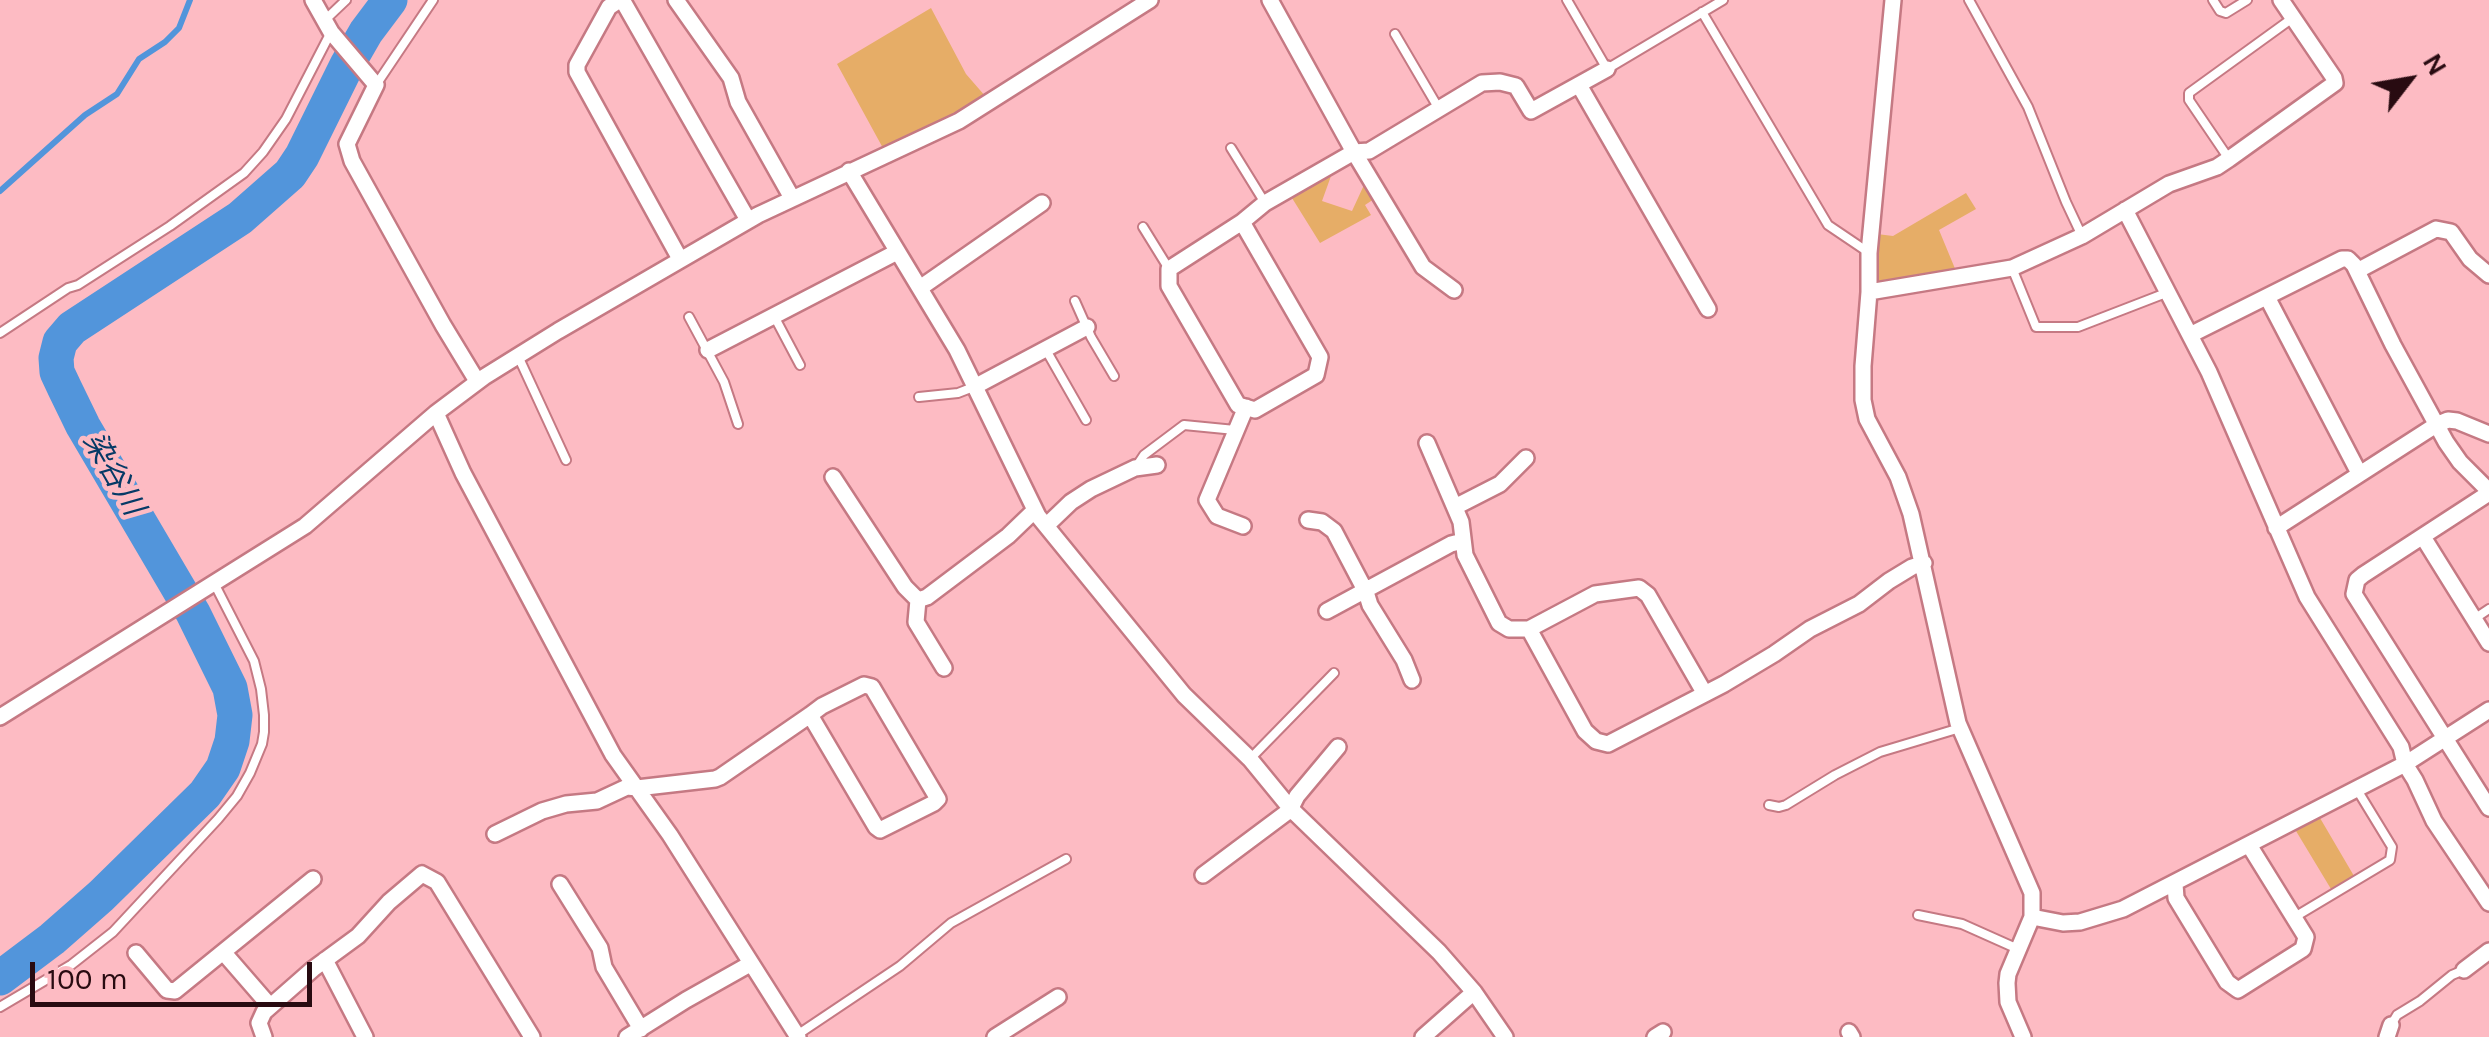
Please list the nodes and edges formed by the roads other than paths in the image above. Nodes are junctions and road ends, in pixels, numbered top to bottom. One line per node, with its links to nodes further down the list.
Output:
1 (313, 0): 17 (street)
2 (346, 0): 17 (lane)
3 (433, 0): 20 (lane)
4 (676, 0): 27 (street)
5 (1270, 0): 24 (street)
6 (1566, 0): 19 (lane)
7 (1723, 0): 15 (lane)
8 (1893, 0): 36 (street)
9 (1969, 0): 34 (lane)
10 (2213, 0): 11 (lane)
11 (2247, 0)
12 (2281, 0): 16 (street)
13 (619, 1): 31 (street); 37 (street)
14 (1140, 3): 26 (street)
15 (1702, 12): 19 (lane); 36 (lane)
16 (2294, 16): 25 (lane); 25 (street)
17 (331, 31): 20 (street); 52 (lane)
18 (1396, 34): 22 (lane)
19 (1607, 69): 21 (street)
20 (374, 82): 59 (street)
21 (1579, 85): 22 (street); 48 (street)
22 (1439, 109): 24 (street)
23 (1230, 148): 29 (lane)
24 (1354, 152): 29 (street); 43 (street)
25 (2229, 159): 30 (street)
26 (849, 172): 27 (street); 35 (street)
27 (792, 198): 31 (street)
28 (1042, 203): 42 (street)
29 (1265, 203): 32 (street)
30 (2125, 210): 34 (street); 45 (street)
31 (748, 220): 37 (street)
32 (1242, 222): 39 (street); 62 (street)
33 (1143, 227): 39 (lane)
34 (2082, 236): 38 (street)
35 (897, 252): 42 (street); 49 (street)
36 (1869, 253): 44 (street)
37 (680, 259): 56 (street)
38 (2012, 268): 44 (street); 45 (lane)
39 (1169, 269): 62 (street)
40 (2487, 269): 41 (street)
41 (2357, 271): 46 (street); 66 (street)
42 (920, 288): 60 (street)
43 (1454, 290)
44 (1869, 292): 85 (street)
45 (2166, 292): 53 (street)
46 (2267, 297): 53 (street); 74 (street)
47 (1075, 300): 51 (lane)
48 (1708, 309)
49 (774, 316): 55 (street); 57 (lane)
50 (689, 318): 55 (lane)
51 (1087, 327): 54 (street); 58 (lane)
52 (0, 333)
53 (2190, 335): 82 (street)
54 (1046, 349): 60 (street); 64 (lane)
55 (708, 350): 65 (lane)
56 (518, 356): 59 (street); 71 (lane)
57 (800, 365)
58 (1114, 376)
59 (478, 381): 63 (street)
60 (976, 386): 61 (lane); 78 (street)
61 (919, 397)
62 (1246, 408): 67 (street)
63 (436, 412): 86 (street); 106 (street)
64 (1086, 420)
65 (738, 424)
66 (2436, 424): 68 (street); 74 (street); 76 (street)
67 (1235, 430): 73 (lane); 81 (street)
68 (2489, 434)
69 (1427, 443): 77 (street)
70 (1526, 458): 77 (street)
71 (566, 460)
72 (1157, 465): 73 (street)
73 (1135, 468): 80 (street)
74 (2359, 473): 82 (street)
75 (833, 477): 88 (street)
76 (2489, 492): 83 (street)
77 (1455, 507): 84 (street)
78 (1034, 511): 80 (street); 88 (street)
79 (1308, 520): 87 (street)
80 (1046, 525): 104 (street)
81 (1243, 526)
82 (2276, 528): 105 (street)
83 (2423, 537): 91 (street); 102 (street)
84 (1462, 541): 87 (street); 92 (street)
85 (1924, 563): 97 (street); 101 (street)
86 (212, 585): 100 (street); 132 (lane)
87 (1366, 592): 90 (street); 96 (street)
88 (918, 600): 94 (street)
89 (2489, 609): 91 (lane)
90 (1327, 611)
91 (2474, 618): 93 (street)
92 (1529, 629): 97 (street); 97 (street)
93 (2489, 643)
94 (944, 668)
95 (1334, 673): 104 (lane)
96 (1412, 680)
97 (1705, 694)
98 (2489, 710): 102 (street)
99 (810, 715): 99 (street); 106 (street)
100 (0, 717)
101 (1960, 728): 108 (lane); 120 (street)
102 (2444, 738): 105 (street); 109 (street)
103 (1338, 747): 110 (street)
104 (1250, 759): 110 (street)
105 (2405, 764): 107 (street); 118 (street)
106 (637, 788): 111 (street); 127 (street)
107 (2356, 788): 112 (street); 121 (lane)
108 (1769, 805)
109 (2489, 808)
110 (1291, 809): 114 (street); 129 (street)
111 (495, 834)
112 (2249, 845): 117 (street); 121 (street)
113 (1066, 859): 135 (lane)
114 (1203, 875)
115 (313, 879): 124 (street)
116 (560, 884): 134 (street)
117 (2174, 884): 120 (street); 121 (street)
118 (2489, 903)
119 (1918, 914): 122 (lane)
120 (2032, 917): 122 (street)
121 (2294, 918)
122 (2018, 949): 142 (street)
123 (136, 953): 124 (street)
124 (224, 953): 131 (street)
125 (325, 960): 131 (street); 137 (street); 138 (street)
126 (2486, 960): 128 (street)
127 (750, 964): 134 (street); 135 (street)
128 (2464, 970): 133 (lane)
129 (1474, 992): 140 (street); 141 (street)
130 (1058, 997): 139 (street)
131 (270, 1006): 136 (street)
132 (0, 1007)
133 (2389, 1031)
134 (634, 1033)
135 (797, 1036)
136 (264, 1037)
137 (365, 1037)
138 (532, 1037)
139 (996, 1037)
140 (1424, 1037)
141 (1505, 1037)
142 (2023, 1037)

